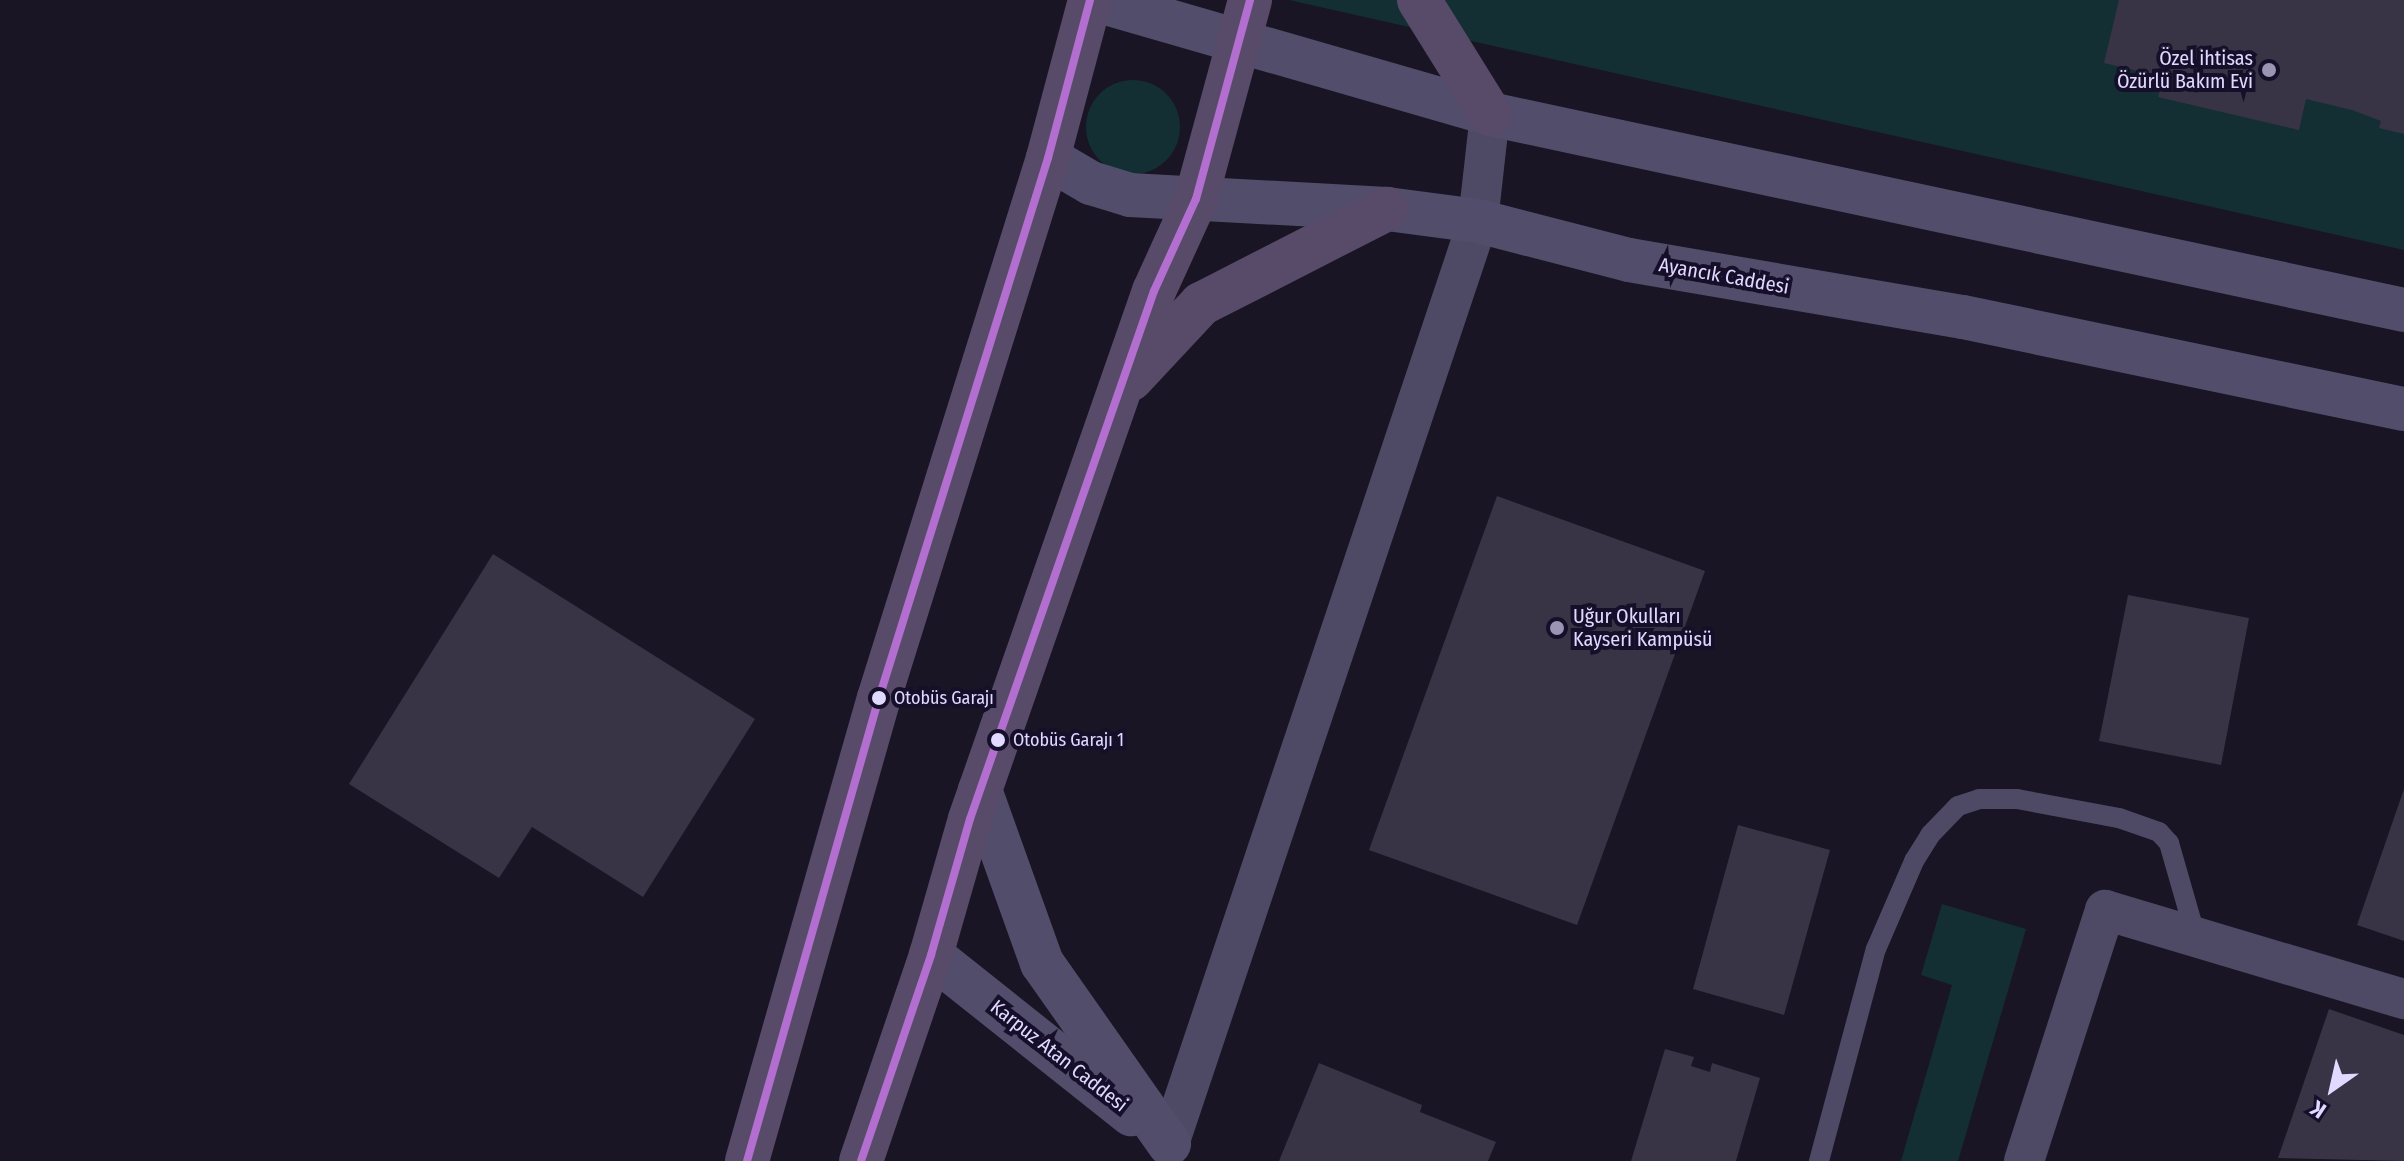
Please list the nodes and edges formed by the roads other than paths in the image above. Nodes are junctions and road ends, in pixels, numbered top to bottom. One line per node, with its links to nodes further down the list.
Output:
1 (1093, 0): 4 (street); 6 (main road)
2 (1250, 0): 4 (main road)
3 (1419, 0): 5 (main road)
4 (1242, 42): 5 (street); 7 (main road)
5 (1490, 114): 9 (street); 10 (street)
6 (1048, 158): 7 (street, Ayancık Caddesi); 18 (main road)
7 (1196, 199): 8 (street, Ayancık Caddesi); 11 (main road)
8 (1387, 209): 9 (street, Ayancık Caddesi); 11 (main road)
9 (1478, 221): 12 (street, Ayancık Caddesi); 17 (street)
10 (2404, 310)
11 (1118, 393): 13 (main road)
12 (2404, 409)
13 (980, 790): 15 (main road); 17 (street)
14 (2196, 937): 16 (street); 20 (lane); 21 (street)
15 (931, 955): 17 (street, Karpuz Atan Caddesi); 19 (main road)
16 (2404, 999)
17 (1176, 1153)
18 (747, 1161)
19 (861, 1161)
20 (1819, 1161)
21 (2024, 1161)

